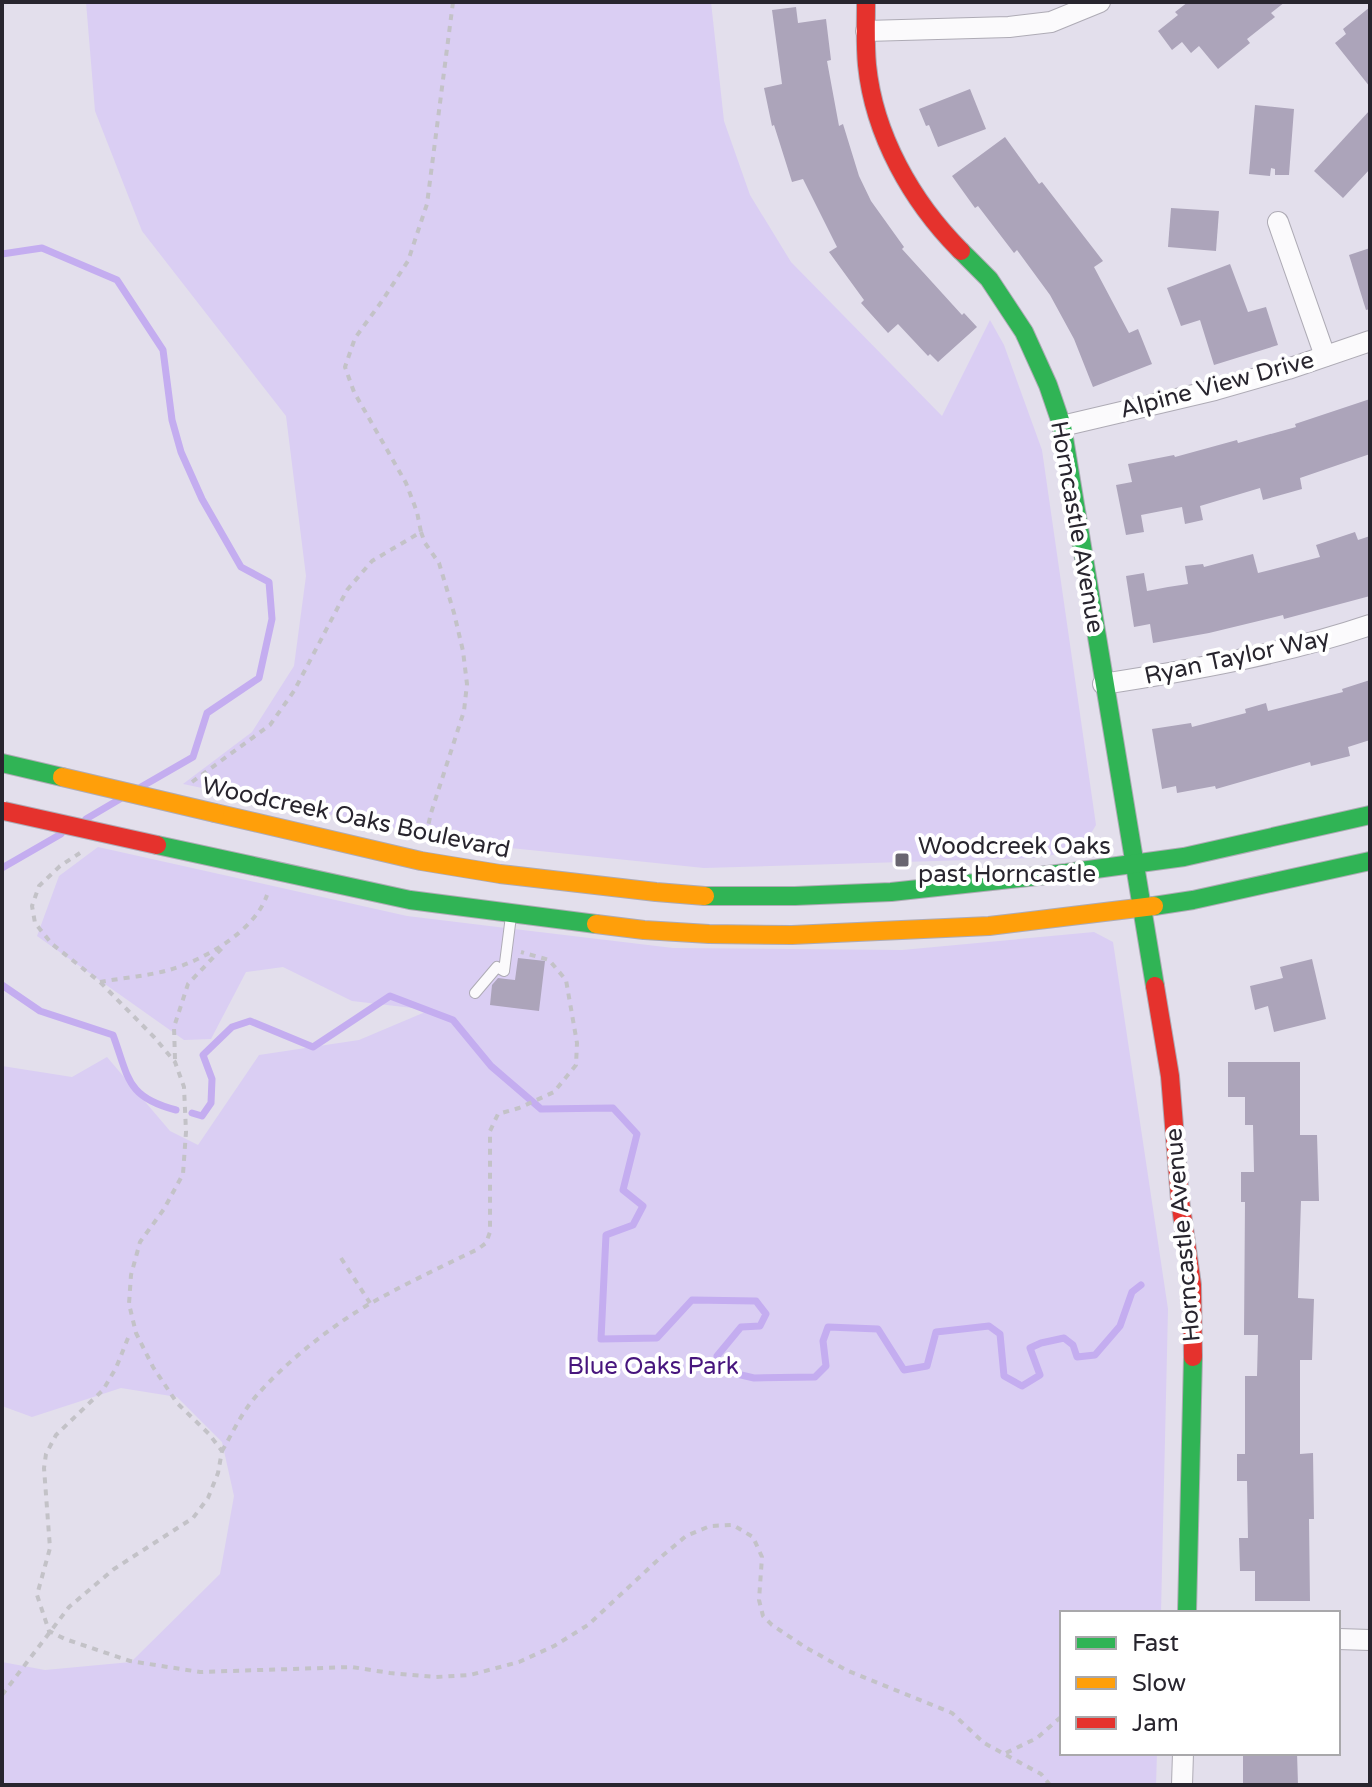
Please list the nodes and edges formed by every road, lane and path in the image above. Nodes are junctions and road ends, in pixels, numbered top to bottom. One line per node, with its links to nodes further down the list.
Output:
1 (866, 2): 3 (main road, Horncastle Avenue)
2 (1100, 2): 3 (street)
3 (866, 31): 7 (main road, Horncastle Avenue)
4 (1278, 222): 6 (street)
5 (1370, 341): 6 (street, Alpine View Drive)
6 (1325, 356): 7 (street, Alpine View Drive)
7 (1062, 426): 10 (main road, Horncastle Avenue)
8 (421, 532): 14 (path)
9 (1370, 625): 10 (street, Ryan Taylor Way)
10 (1103, 684): 16 (main road, Horncastle Avenue)
11 (2, 763): 14 (main road, Woodcreek Oaks Boulevard, bridge)
12 (3, 811): 17 (main road, bridge)
13 (1370, 815): 16 (main road, Woodcreek Oaks Boulevard)
14 (421, 861): 16 (main road, Woodcreek Oaks Boulevard)
15 (1370, 861): 18 (main road)
16 (1134, 864): 18 (main road, Horncastle Avenue)
17 (274, 871): 19 (main road); 20 (path)
18 (1141, 907): 19 (main road); 29 (main road, Horncastle Avenue)
19 (511, 914): 21 (lane)
20 (230, 940): 22 (path); 24 (path)
21 (507, 951): 23 (lane); 26 (path)
22 (100, 982)
23 (475, 993)
24 (175, 1062)
25 (341, 1258): 26 (path)
26 (370, 1303): 28 (path)
27 (128, 1338): 33 (path)
28 (222, 1451)
29 (1187, 1611)
30 (1340, 1639): 31 (street)
31 (1370, 1640)
32 (1060, 1718): 33 (path)
33 (1006, 1753): 35 (path)
34 (1183, 1755): 36 (street)
35 (1050, 1785)
36 (1182, 1785)

